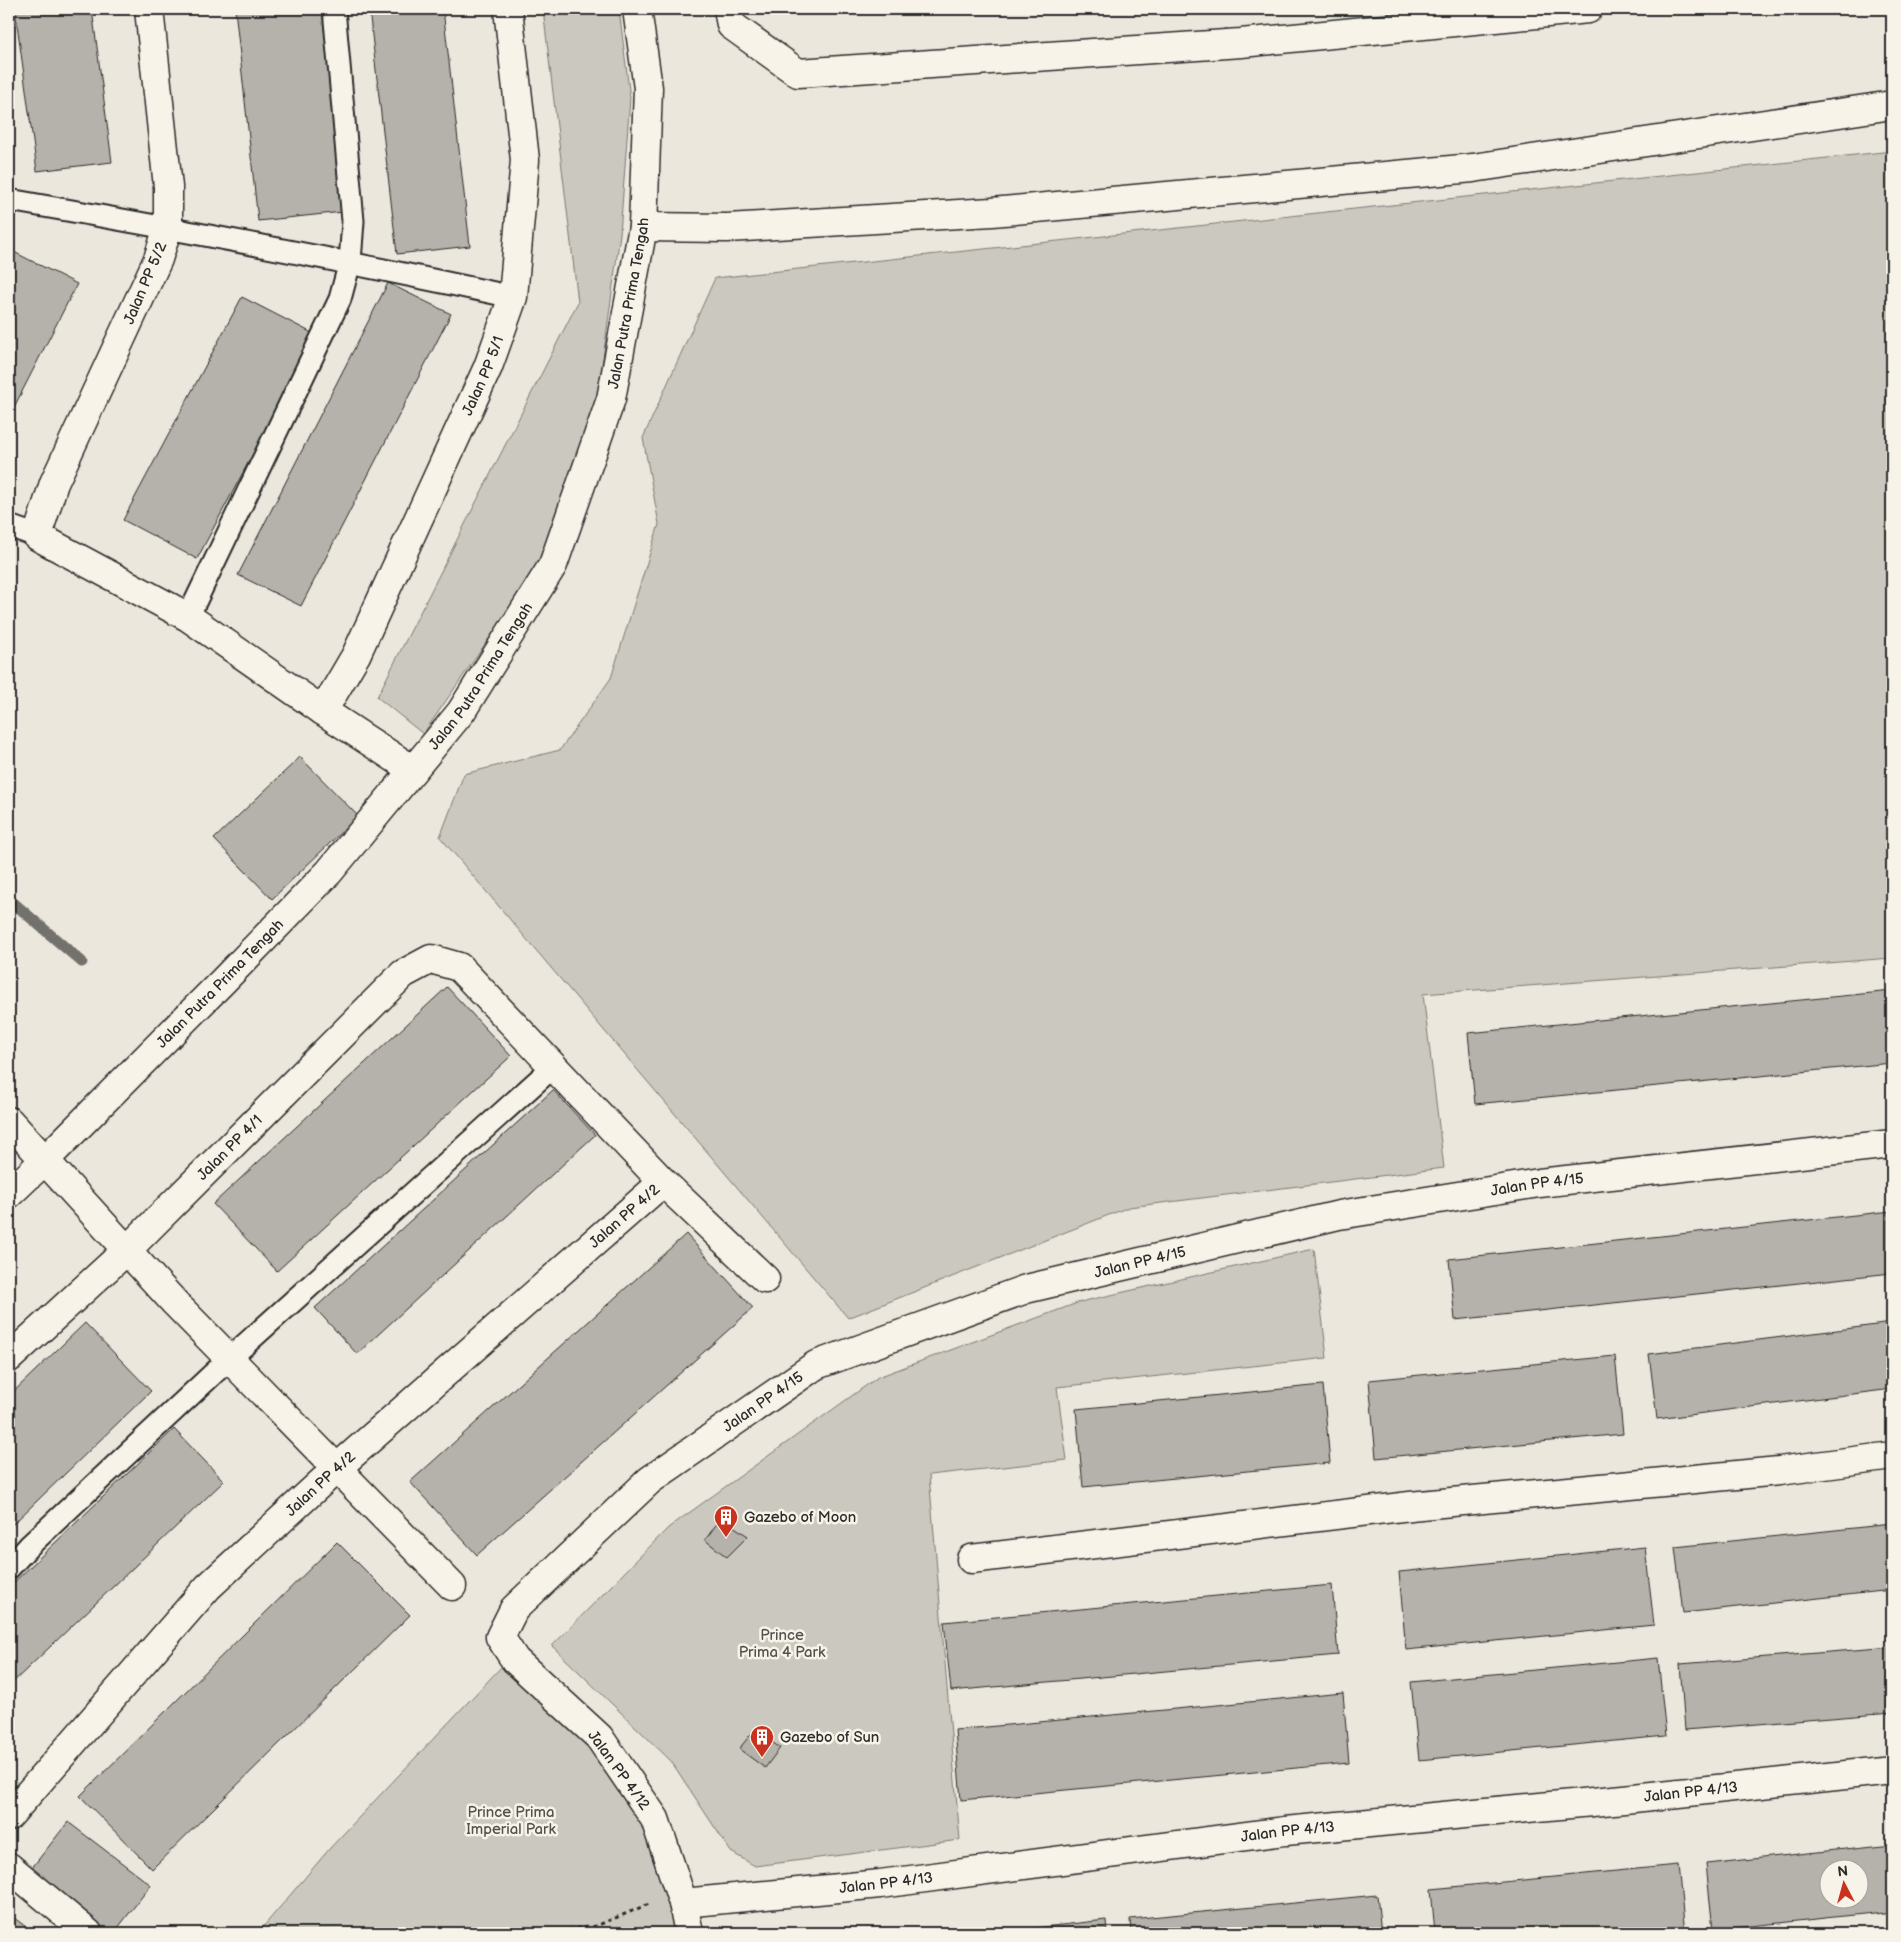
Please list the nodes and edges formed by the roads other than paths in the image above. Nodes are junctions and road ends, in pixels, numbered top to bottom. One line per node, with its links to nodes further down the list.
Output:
1 (149, 9): 9 (street, Jalan PP 5/2)
2 (334, 9): 11 (lane)
3 (508, 9): 12 (street, Jalan PP 5/1)
4 (637, 9): 10 (street, Jalan Putra Prima Tengah)
5 (728, 9): 6 (street)
6 (1588, 9)
7 (1892, 105): 10 (street)
8 (9, 200): 9 (lane)
9 (168, 227): 11 (lane); 14 (street, Jalan PP 5/2)
10 (643, 227): 17 (street, Jalan Putra Prima Tengah)
11 (350, 262): 12 (lane); 15 (lane)
12 (513, 297): 16 (street, Jalan PP 5/1)
13 (9, 526): 14 (lane)
14 (37, 536): 15 (street)
15 (188, 618): 16 (street)
16 (323, 710): 17 (street)
17 (413, 770): 21 (street, Jalan Putra Prima Tengah)
18 (554, 1066): 22 (street); 24 (street, Jalan PP 4/1); 27 (lane)
19 (9, 1121): 21 (street)
20 (1892, 1144): 33 (street, Jalan PP 4/15)
21 (46, 1160): 23 (street, Jalan Putra Prima Tengah); 24 (street)
22 (663, 1182): 25 (street); 29 (street, Jalan PP 4/2)
23 (9, 1194)
24 (127, 1250): 26 (street, Jalan PP 4/1); 27 (street)
25 (765, 1279)
26 (9, 1358)
27 (229, 1359): 29 (street); 31 (lane)
28 (1892, 1456): 30 (street)
29 (336, 1468): 32 (street); 35 (street, Jalan PP 4/2)
30 (971, 1559)
31 (9, 1568)
32 (452, 1586)
33 (500, 1638): 37 (street, Jalan PP 4/12)
34 (1892, 1770): 37 (street, Jalan PP 4/13)
35 (9, 1816)
36 (9, 1867): 38 (street)
37 (683, 1902): 39 (street, Jalan PP 4/12)
38 (88, 1933)
39 (689, 1933)

